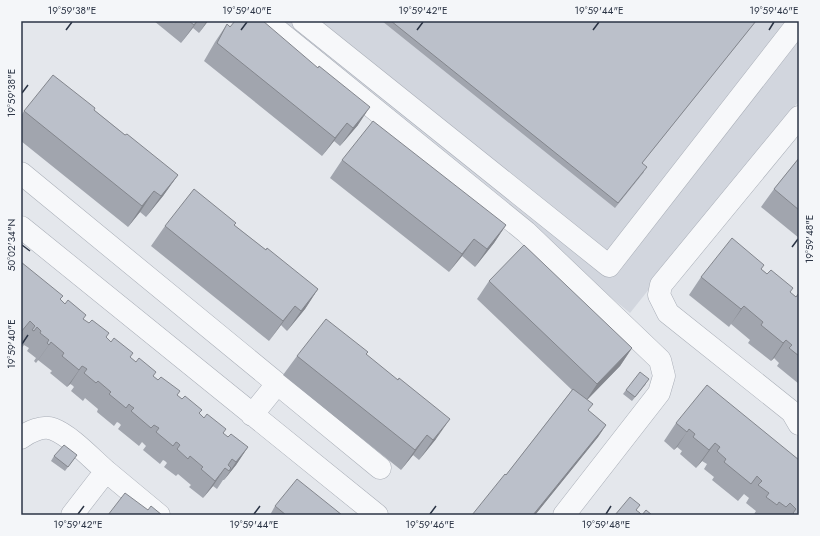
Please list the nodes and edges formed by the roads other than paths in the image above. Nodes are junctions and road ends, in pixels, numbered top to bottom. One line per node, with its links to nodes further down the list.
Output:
1 (266, 21): 16 (street)
2 (303, 21): 3 (street)
3 (799, 22)
4 (799, 117): 9 (street)
5 (21, 173): 7 (street)
6 (21, 227): 8 (street)
7 (277, 384): 8 (street); 11 (street)
8 (252, 415): 15 (street)
9 (799, 424)
10 (21, 438): 12 (street)
11 (380, 468)
12 (106, 471): 13 (street); 14 (street)
13 (72, 515)
14 (159, 515)
15 (377, 515)
16 (564, 515)

